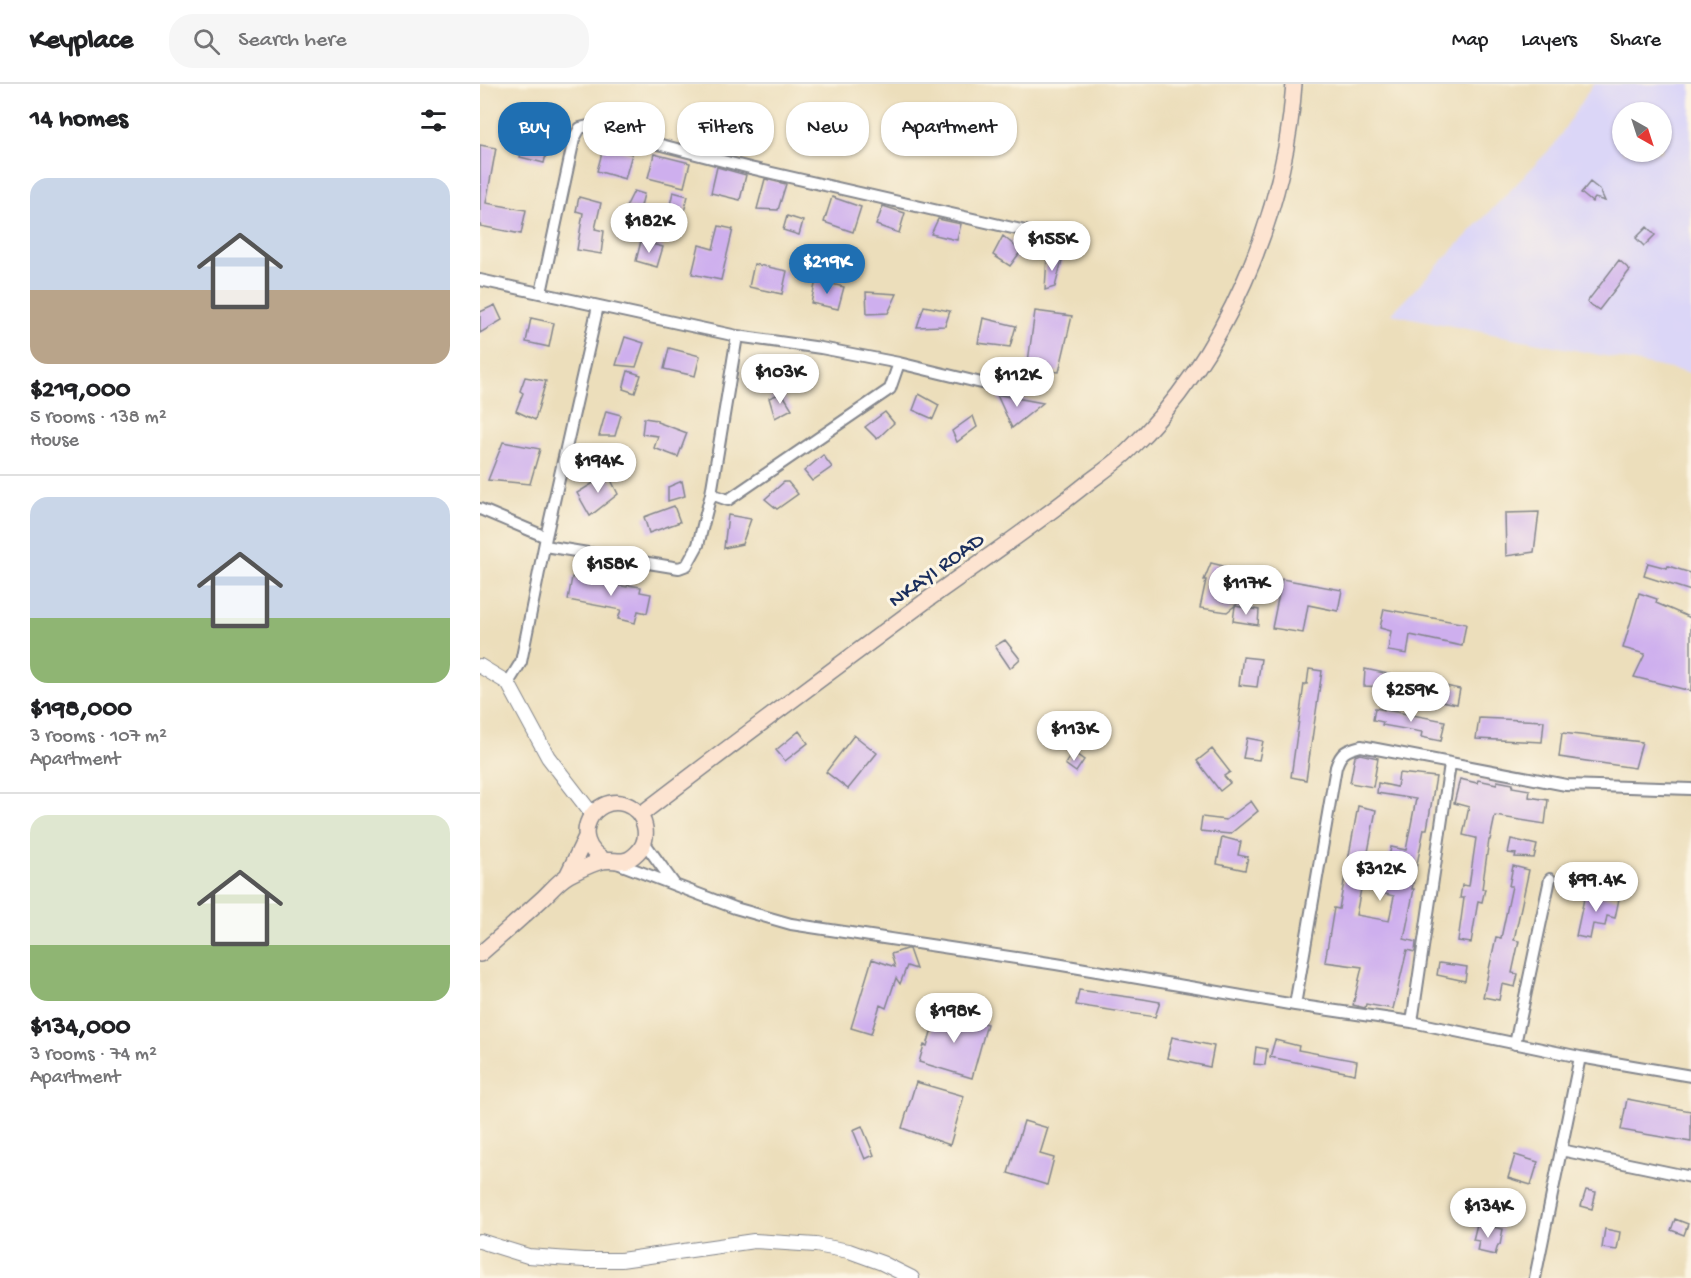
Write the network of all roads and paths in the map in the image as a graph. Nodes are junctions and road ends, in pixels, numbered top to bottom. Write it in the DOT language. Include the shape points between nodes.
graph roads {
  1 [pos="1294,84"];
  2 [pos="1030,232"];
  3 [pos="480,280"];
  4 [pos="541,293"];
  5 [pos="598,306"];
  6 [pos="737,336"];
  7 [pos="898,363"];
  8 [pos="1002,388"];
  9 [pos="711,494"];
  10 [pos="480,509"];
  11 [pos="545,541"];
  12 [pos="480,666"];
  13 [pos="508,683"];
  14 [pos="1450,764"];
  15 [pos="1691,789"];
  16 [pos="592,814"];
  17 [pos="640,815"];
  18 [pos="586,837"];
  19 [pos="644,842"];
  20 [pos="610,862"];
  21 [pos="567,876"];
  22 [pos="1550,879"];
  23 [pos="675,885"];
  24 [pos="480,954"];
  25 [pos="1294,1005"];
  26 [pos="1412,1022"];
  27 [pos="1515,1044"];
  28 [pos="1580,1057"];
  29 [pos="1691,1076"];
  30 [pos="1561,1150"];
  31 [pos="1691,1177"];
  32 [pos="480,1241"];
  33 [pos="912,1278"];
  34 [pos="1535,1278"];
  1 -- 17 [label="main road, NKAYI ROAD" via="1286,153 1246,279 1224,325 1165,410 1128,451 1046,516 771,714"];
  2 -- 4 [label="street" via="750,168 588,126 580,128 574,139"];
  3 -- 4 [label="street"];
  4 -- 5 [label="street"];
  5 -- 6 [label="street"];
  5 -- 11 [label="street"];
  6 -- 7 [label="street"];
  6 -- 9 [label="street"];
  7 -- 8 [label="street"];
  7 -- 9 [label="street" via="890,389 728,500"];
  9 -- 11 [label="street" via="694,555 680,568"];
  10 -- 11 [label="street"];
  11 -- 13 [label="street" via="521,662"];
  12 -- 13 [label="street"];
  13 -- 16 [label="street" via="548,757"];
  14 -- 15 [label="street" via="1566,785"];
  14 -- 25 [label="street" via="1361,746 1340,754"];
  14 -- 26 [label="street"];
  16 -- 17 [label="main road" via="607,804 626,804"];
  16 -- 18 [label="main road"];
  17 -- 19 [label="main road" via="646,833"];
  18 -- 20 [label="main road" via="596,855"];
  18 -- 21 [label="main road"];
  19 -- 20 [label="main road" via="628,860"];
  19 -- 23 [label="street"];
  20 -- 21 [label="main road"];
  20 -- 23 [label="street"];
  21 -- 24 [label="main road"];
  22 -- 27 [label="street"];
  23 -- 25 [label="street" via="791,924"];
  25 -- 26 [label="street"];
  26 -- 27 [label="street"];
  27 -- 28 [label="street"];
  28 -- 29 [label="street"];
  28 -- 30 [label="street"];
  30 -- 31 [label="street"];
  30 -- 34 [label="street"];
  32 -- 33 [label="street" via="528,1256 584,1260 621,1260 754,1241 816,1245 849,1251"];
}
